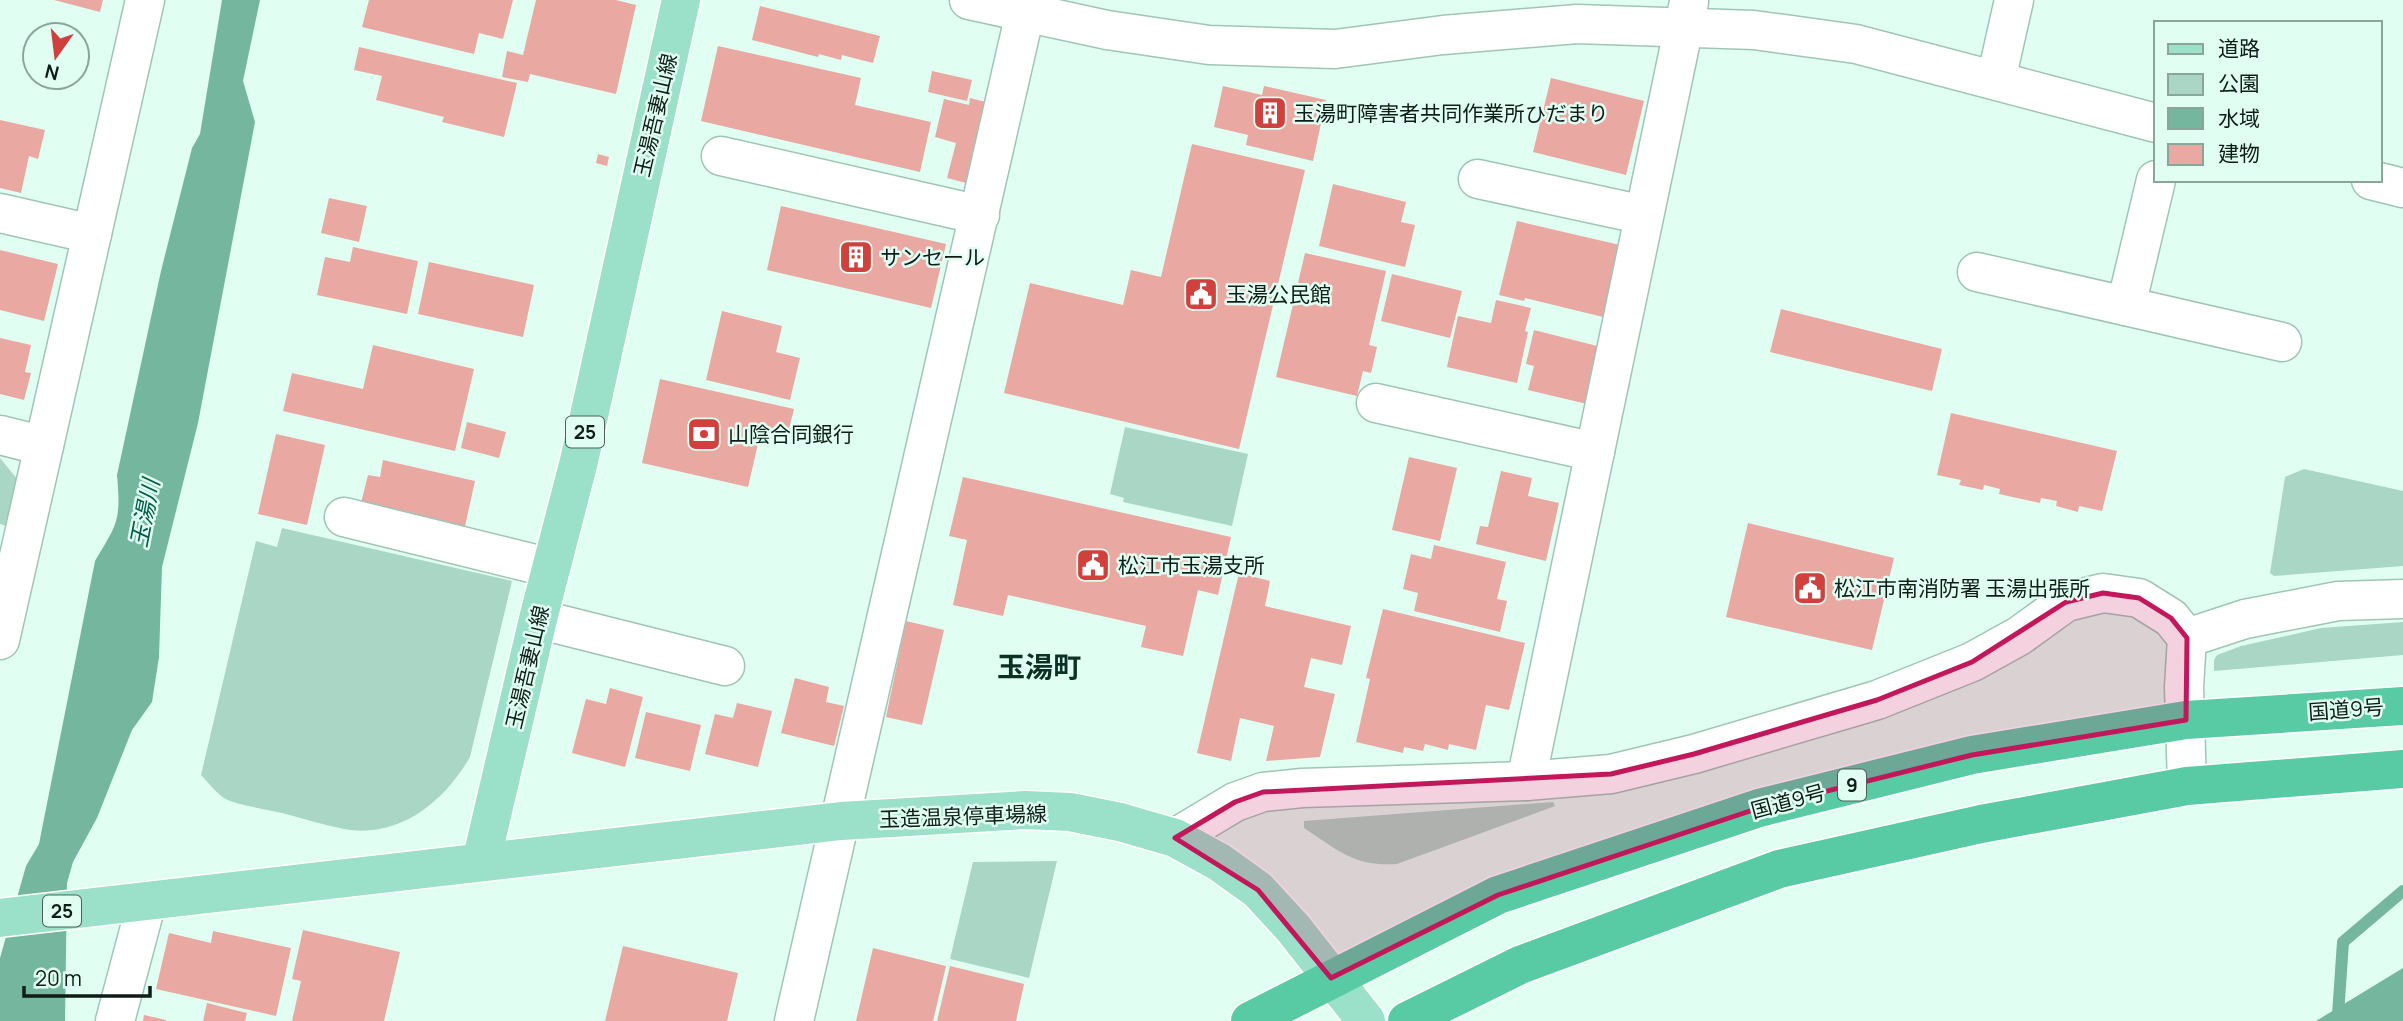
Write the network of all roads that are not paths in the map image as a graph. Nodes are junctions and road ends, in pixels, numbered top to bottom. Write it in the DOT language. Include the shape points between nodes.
graph roads {
  1 [pos="145,0"];
  2 [pos="681,0"];
  3 [pos="970,0"];
  4 [pos="2014,0"];
  5 [pos="1027,6"];
  6 [pos="1686,13"];
  7 [pos="1996,80"];
  8 [pos="2154,122"];
  9 [pos="721,156"];
  10 [pos="1478,179"];
  11 [pos="2156,182"];
  12 [pos="2379,182"];
  13 [pos="2403,188"];
  14 [pos="0,213"];
  15 [pos="980,215"];
  16 [pos="1644,215"];
  17 [pos="93,234"];
  18 [pos="1977,272"];
  19 [pos="2126,306"];
  20 [pos="2282,342"];
  21 [pos="1376,403"];
  22 [pos="0,435"];
  23 [pos="44,446"];
  24 [pos="1595,452"];
  25 [pos="344,517"];
  26 [pos="551,568"];
  27 [pos="2403,599"];
  28 [pos="538,619"];
  29 [pos="2187,638"];
  30 [pos="0,640"];
  31 [pos="725,666"];
  32 [pos="2403,706"];
  33 [pos="2186,720"];
  34 [pos="2403,769"];
  35 [pos="1526,781"];
  36 [pos="2187,786"];
  37 [pos="841,821"];
  38 [pos="1175,838"];
  39 [pos="481,862"];
  40 [pos="135,903"];
  41 [pos="0,918"];
  42 [pos="1331,978"];
  43 [pos="115,1021"];
  44 [pos="794,1021"];
  45 [pos="1250,1021"];
  46 [pos="1366,1021"];
  47 [pos="1407,1021"];
  1 -- 17 [label="street"];
  2 -- 26 [label="main road, 玉湯吾妻山線 / 25"];
  3 -- 5 [label="street"];
  4 -- 7 [label="street"];
  5 -- 6 [label="street" via="1107,30 1209,45 1335,49"];
  5 -- 15 [label="street"];
  6 -- 7 [label="street" via="1754,30 1856,44"];
  6 -- 16 [label="street"];
  7 -- 8 [label="street"];
  9 -- 15 [label="street"];
  10 -- 16 [label="street"];
  11 -- 19 [label="street"];
  12 -- 13 [label="street"];
  14 -- 17 [label="street"];
  15 -- 37 [label="street"];
  16 -- 24 [label="street"];
  17 -- 23 [label="street"];
  18 -- 19 [label="street"];
  19 -- 20 [label="street"];
  21 -- 24 [label="street"];
  22 -- 23 [label="street"];
  23 -- 30 [label="street"];
  24 -- 35 [label="street"];
  25 -- 26 [label="street"];
  26 -- 28 [label="main road, 玉湯吾妻山線 / 25"];
  27 -- 29 [label="street" via="2338,601 2245,619"];
  28 -- 31 [label="street"];
  28 -- 39 [label="main road, 玉湯吾妻山線 / 25"];
  29 -- 33 [label="street"];
  29 -- 35 [label="street" via="2171,618 2139,598 2103,593 2066,602 1972,663 1878,700 1611,774"];
  32 -- 33 [label="highway, 国道9号 / 9"];
  33 -- 36 [label="street"];
  33 -- 42 [label="highway, 国道9号 / 9" via="1972,755 1759,808 1498,895"];
  34 -- 36 [label="highway"];
  35 -- 38 [label="street" via="1263,792 1235,802"];
  36 -- 47 [label="highway" via="1981,824 1779,869 1520,965"];
  37 -- 38 [label="main road, 玉造温泉停車場線" via="1025,810 1070,812"];
  37 -- 39 [label="main road, 玉造温泉停車場線"];
  37 -- 44 [label="street"];
  38 -- 42 [label="main road, 玉造温泉停車場線" via="1258,890"];
  39 -- 40 [label="main road, 25"];
  40 -- 41 [label="main road, 25"];
  40 -- 43 [label="street"];
  42 -- 45 [label="highway, 国道9号 / 9"];
  42 -- 46 [label="main road, 玉造温泉停車場線"];
}
